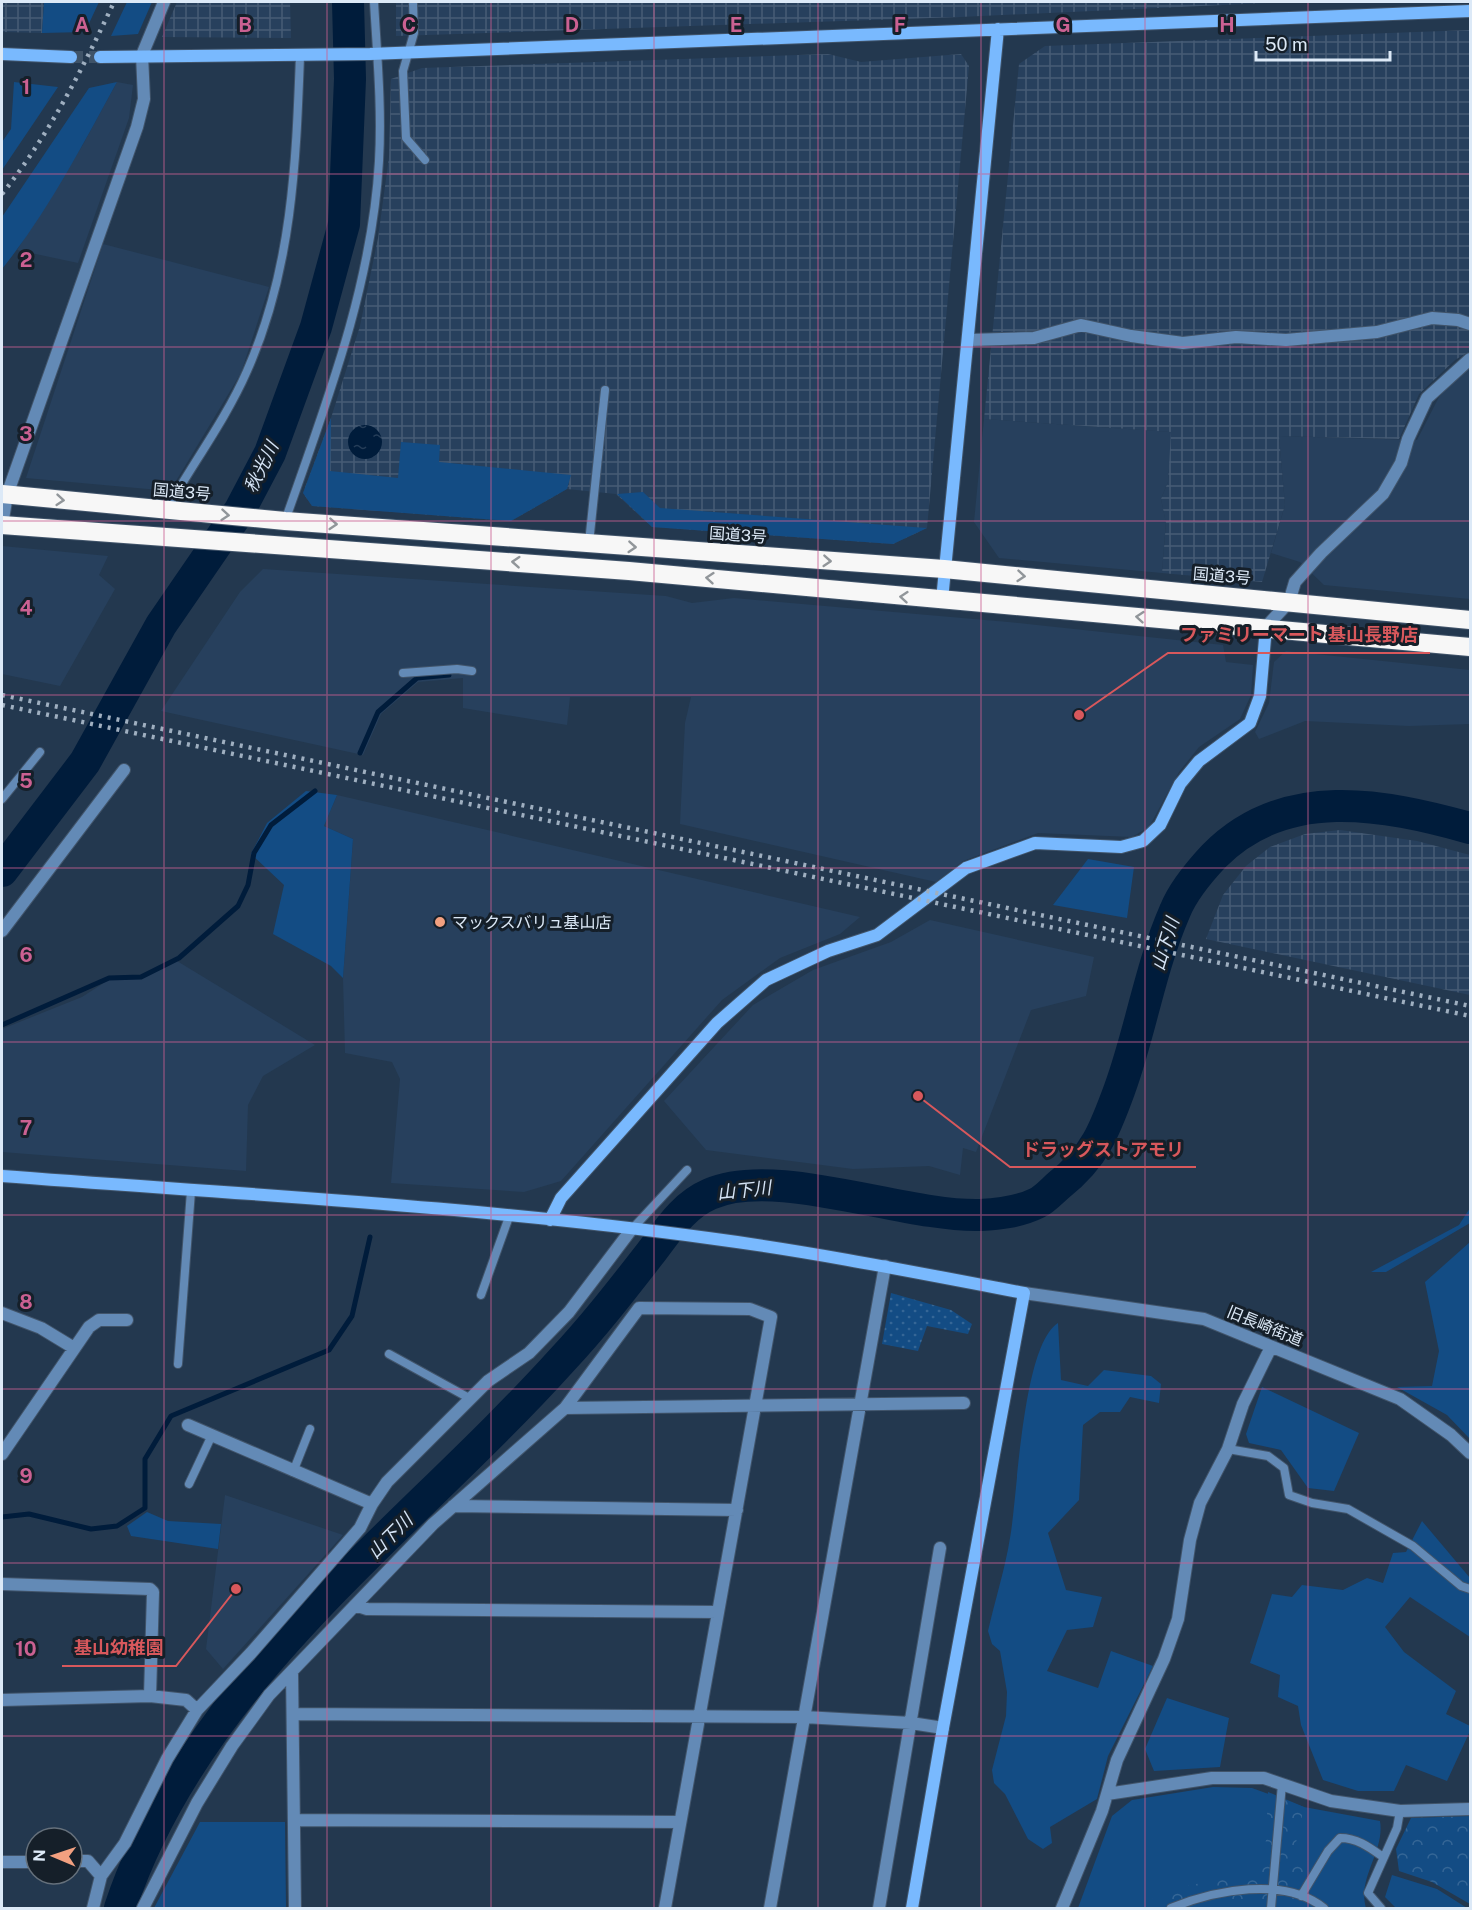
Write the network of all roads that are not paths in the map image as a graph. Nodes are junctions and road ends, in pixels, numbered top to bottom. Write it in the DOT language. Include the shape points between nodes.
graph roads {
  1 [pos="164,2"];
  2 [pos="374,2"];
  3 [pos="413,2"];
  4 [pos="1470,11"];
  5 [pos="998,29"];
  6 [pos="409,52"];
  7 [pos="2,54"];
  8 [pos="373,54"];
  9 [pos="142,55"];
  10 [pos="305,56"];
  11 [pos="71,57"];
  12 [pos="100,57"];
  13 [pos="425,160"];
  14 [pos="1470,324"];
  15 [pos="969,340"];
  16 [pos="1470,359"];
  17 [pos="605,390"];
  18 [pos="4,494"];
  19 [pos="171,510"];
  20 [pos="280,520"];
  21 [pos="2,525"];
  22 [pos="589,544"];
  23 [pos="944,569"];
  24 [pos="942,600"];
  25 [pos="1289,602"];
  26 [pos="1470,620"];
  27 [pos="1266,627"];
  28 [pos="1470,647"];
  29 [pos="472,671"];
  30 [pos="403,674"];
  31 [pos="40,752"];
  32 [pos="124,770"];
  33 [pos="2,799"];
  34 [pos="2,931"];
  35 [pos="687,1170"];
  36 [pos="2,1176"];
  37 [pos="191,1191"];
  38 [pos="509,1217"];
  39 [pos="550,1220"];
  40 [pos="637,1230"];
  41 [pos="885,1266"];
  42 [pos="1024,1293"];
  43 [pos="481,1295"];
  44 [pos="2,1313"];
  45 [pos="127,1320"];
  46 [pos="1271,1347"];
  47 [pos="74,1348"];
  48 [pos="389,1354"];
  49 [pos="178,1364"];
  50 [pos="469,1398"];
  51 [pos="964,1403"];
  52 [pos="859,1404"];
  53 [pos="757,1406"];
  54 [pos="565,1408"];
  55 [pos="188,1425"];
  56 [pos="310,1429"];
  57 [pos="212,1435"];
  58 [pos="1228,1449"];
  59 [pos="1470,1453"];
  60 [pos="2,1454"];
  61 [pos="293,1472"];
  62 [pos="189,1484"];
  63 [pos="372,1504"];
  64 [pos="453,1506"];
  65 [pos="737,1510"];
  66 [pos="940,1548"];
  67 [pos="2,1584"];
  68 [pos="1470,1588"];
  69 [pos="355,1605"];
  70 [pos="718,1612"];
  71 [pos="292,1672"];
  72 [pos="150,1696"];
  73 [pos="2,1700"];
  74 [pos="198,1710"];
  75 [pos="293,1714"];
  76 [pos="804,1717"];
  77 [pos="700,1718"];
  78 [pos="911,1723"];
  79 [pos="943,1728"];
  80 [pos="1282,1784"];
  81 [pos="1107,1794"];
  82 [pos="1470,1809"];
  83 [pos="1400,1811"];
  84 [pos="294,1820"];
  85 [pos="680,1822"];
  86 [pos="1383,1857"];
  87 [pos="84,1861"];
  88 [pos="2,1862"];
  89 [pos="24,1862"];
  90 [pos="101,1876"];
  91 [pos="1273,1891"];
  92 [pos="1301,1896"];
  93 [pos="93,1908"];
  94 [pos="143,1908"];
  95 [pos="295,1908"];
  96 [pos="665,1908"];
  97 [pos="770,1908"];
  98 [pos="879,1908"];
  99 [pos="912,1908"];
  100 [pos="1062,1908"];
  101 [pos="1171,1908"];
  102 [pos="1271,1908"];
  103 [pos="1324,1908"];
  104 [pos="1381,1908"];
  1 -- 9 [label="street"];
  2 -- 8 [label="lane"];
  3 -- 6 [label="lane" via="414,33"];
  4 -- 5 [label="street"];
  5 -- 6 [label="street"];
  5 -- 15 [label="street"];
  6 -- 8 [label="street"];
  6 -- 13 [label="lane" via="403,71 406,138"];
  7 -- 11 [label="street"];
  8 -- 10 [label="street"];
  8 -- 20 [label="lane" via="379,161 364,267 349,334"];
  9 -- 10 [label="street"];
  9 -- 12 [label="street"];
  9 -- 18 [label="street" via="144,99 137,127"];
  10 -- 19 [label="lane" via="292,211 260,339 246,373"];
  14 -- 15 [label="street" via="1432,318 1377,332 1183,343 1081,325 1034,338"];
  15 -- 23 [label="street"];
  16 -- 25 [label="street" via="1427,398 1401,463 1383,494 1295,582"];
  17 -- 22 [label="lane"];
  18 -- 19 [label="highway, 国道3号, one-way"];
  18 -- 21 [label="street"];
  19 -- 20 [label="highway, 国道3号, one-way"];
  20 -- 22 [label="highway, 国道3号, one-way"];
  24 -- 21 [label="highway, one-way" via="629,571"];
  22 -- 23 [label="highway, 国道3号, one-way"];
  23 -- 24 [label="street"];
  23 -- 25 [label="highway, 国道3号, one-way"];
  27 -- 24 [label="highway, one-way"];
  25 -- 26 [label="highway, 国道3号"];
  25 -- 27 [label="street"];
  27 -- 28 [label="highway"];
  27 -- 39 [label="street" via="1260,696 1250,723 1199,761 1180,784 1160,825 1143,842 1121,847 1035,843 966,868 877,935 828,951 766,980 717,1023 561,1198"];
  29 -- 30 [label="lane"];
  31 -- 33 [label="lane"];
  32 -- 34 [label="street"];
  35 -- 40 [label="lane"];
  36 -- 37 [label="street"];
  37 -- 38 [label="street"];
  37 -- 49 [label="lane"];
  38 -- 39 [label="street"];
  38 -- 43 [label="lane"];
  39 -- 40 [label="street"];
  40 -- 41 [label="street"];
  40 -- 50 [label="street" via="569,1312 529,1353"];
  41 -- 42 [label="street"];
  41 -- 52 [label="street"];
  42 -- 46 [label="street, 旧長崎街道" via="1204,1319"];
  42 -- 79 [label="street"];
  44 -- 47 [label="street" via="41,1328"];
  45 -- 47 [label="street" via="99,1320"];
  46 -- 58 [label="street" via="1243,1404"];
  46 -- 59 [label="street, 旧長崎街道" via="1400,1399"];
  47 -- 60 [label="street"];
  48 -- 50 [label="lane"];
  50 -- 63 [label="street" via="387,1482"];
  51 -- 52 [label="street"];
  52 -- 53 [label="street"];
  52 -- 76 [label="street"];
  53 -- 54 [label="street"];
  53 -- 54 [label="street" via="771,1317 750,1310 639,1308"];
  53 -- 65 [label="street"];
  54 -- 64 [label="street"];
  55 -- 57 [label="street"];
  56 -- 61 [label="lane"];
  57 -- 61 [label="street"];
  57 -- 62 [label="lane"];
  58 -- 68 [label="lane" via="1268,1456 1284,1468 1289,1495 1348,1509 1413,1546 1461,1586"];
  58 -- 81 [label="street" via="1200,1503 1178,1619 1164,1659 1117,1760"];
  61 -- 63 [label="street"];
  63 -- 74 [label="street" via="360,1528"];
  64 -- 65 [label="street"];
  64 -- 69 [label="street"];
  65 -- 70 [label="street"];
  66 -- 78 [label="street"];
  67 -- 72 [label="street" via="150,1589"];
  69 -- 70 [label="street" via="367,1609"];
  69 -- 71 [label="street"];
  70 -- 77 [label="street"];
  71 -- 75 [label="street"];
  71 -- 94 [label="street" via="269,1695 226,1756 191,1813"];
  72 -- 73 [label="street"];
  72 -- 74 [label="street" via="186,1700"];
  74 -- 90 [label="street" via="167,1759 124,1843"];
  75 -- 77 [label="street"];
  75 -- 84 [label="street"];
  76 -- 77 [label="street"];
  76 -- 78 [label="street"];
  76 -- 97 [label="street"];
  77 -- 85 [label="street"];
  78 -- 79 [label="street"];
  78 -- 98 [label="street"];
  79 -- 99 [label="street"];
  80 -- 81 [label="street" via="1264,1778 1212,1778"];
  80 -- 83 [label="street" via="1331,1801"];
  80 -- 91 [label="lane"];
  81 -- 100 [label="street"];
  82 -- 83 [label="street"];
  83 -- 86 [label="lane" via="1397,1828"];
  84 -- 85 [label="street"];
  84 -- 95 [label="street"];
  85 -- 96 [label="street"];
  86 -- 92 [label="lane" via="1367,1845 1340,1838"];
  86 -- 104 [label="lane" via="1368,1893"];
  87 -- 90 [label="street"];
  88 -- 89 [label="street"];
  90 -- 93 [label="street"];
  91 -- 92 [label="lane"];
  91 -- 101 [label="lane" via="1228,1892"];
  91 -- 102 [label="lane"];
  92 -- 103 [label="lane"];
}
